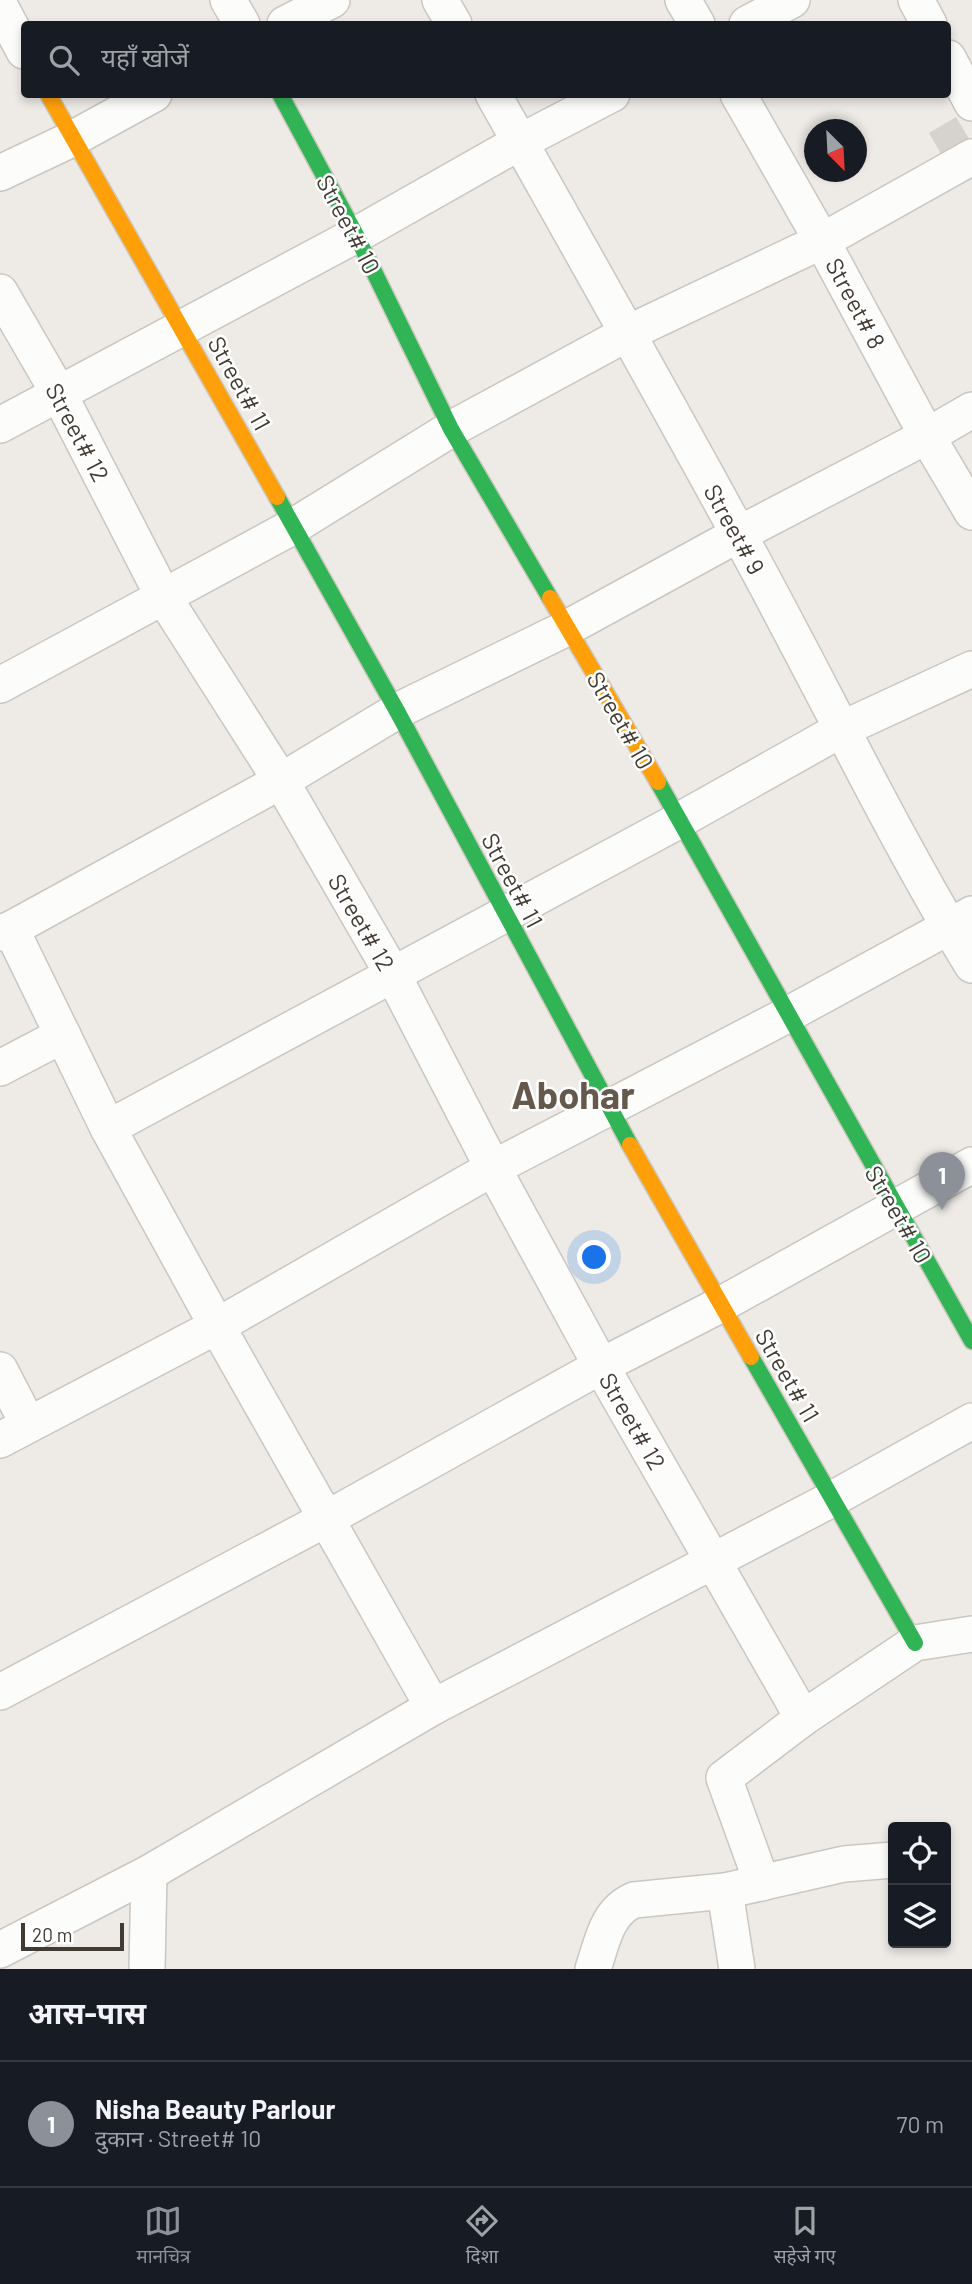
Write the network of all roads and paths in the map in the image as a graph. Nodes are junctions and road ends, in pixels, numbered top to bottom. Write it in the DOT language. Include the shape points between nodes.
graph roads {
  1 [pos="228,0"];
  2 [pos="332,0"];
  3 [pos="440,0"];
  4 [pos="683,0"];
  5 [pos="792,0"];
  6 [pos="916,0"];
  7 [pos="0,6"];
  8 [pos="240,21"];
  9 [pos="291,21"];
  10 [pos="452,21"];
  11 [pos="695,21"];
  12 [pos="753,21"];
  13 [pos="927,21"];
  14 [pos="21,45"];
  15 [pos="951,65"];
  16 [pos="50,98"];
  17 [pos="147,98"];
  18 [pos="282,98"];
  19 [pos="495,98"];
  20 [pos="604,98"];
  21 [pos="740,98"];
  22 [pos="972,103"];
  23 [pos="72,139"];
  24 [pos="520,142"];
  25 [pos="972,157"];
  26 [pos="0,173"];
  27 [pos="356,235"];
  28 [pos="822,241"];
  29 [pos="0,292"];
  30 [pos="182,327"];
  31 [pos="626,334"];
  32 [pos="58,392"];
  33 [pos="972,410"];
  34 [pos="0,425"];
  35 [pos="451,429"];
  36 [pos="927,436"];
  37 [pos="972,512"];
  38 [pos="294,526"];
  39 [pos="738,534"];
  40 [pos="163,596"];
  41 [pos="567,628"];
  42 [pos="972,669"];
  43 [pos="0,685"];
  44 [pos="397,711"];
  45 [pos="842,729"];
  46 [pos="281,781"];
  47 [pos="680,820"];
  48 [pos="505,913"];
  49 [pos="960,920"];
  50 [pos="5,931"];
  51 [pos="972,965"];
  52 [pos="392,973"];
  53 [pos="787,1015"];
  54 [pos="62,1035"];
  55 [pos="0,1068"];
  56 [pos="609,1109"];
  57 [pos="108,1128"];
  58 [pos="972,1165"];
  59 [pos="493,1168"];
  60 [pos="895,1207"];
  61 [pos="720,1305"];
  62 [pos="217,1326"];
  63 [pos="972,1341"];
  64 [pos="601,1366"];
  65 [pos="0,1370"];
  66 [pos="972,1422"];
  67 [pos="14,1432"];
  68 [pos="834,1498"];
  69 [pos="326,1519"];
  70 [pos="713,1560"];
  71 [pos="972,1634"];
  72 [pos="915,1643"];
  73 [pos="0,1692"];
  74 [pos="433,1707"];
  75 [pos="803,1718"];
  76 [pos="888,1860"];
  77 [pos="149,1873"];
  78 [pos="762,1882"];
  79 [pos="725,1891"];
  80 [pos="0,1950"];
  81 [pos="147,1969"];
  82 [pos="593,1969"];
  83 [pos="737,1969"];
  1 -- 8 [label="street"];
  2 -- 9 [label="street"];
  3 -- 10 [label="street"];
  4 -- 11 [label="street"];
  5 -- 12 [label="street"];
  6 -- 13 [label="street"];
  7 -- 14 [label="street"];
  15 -- 22 [label="street"];
  16 -- 23 [label="street, Street# 11"];
  17 -- 23 [label="street"];
  18 -- 27 [label="street, Street# 10"];
  19 -- 24 [label="street, Street# 9"];
  20 -- 24 [label="street"];
  21 -- 28 [label="street, Street# 8"];
  23 -- 26 [label="street"];
  23 -- 30 [label="street, Street# 11"];
  24 -- 27 [label="street"];
  24 -- 31 [label="street, Street# 9"];
  25 -- 28 [label="street"];
  27 -- 30 [label="street"];
  27 -- 35 [label="street, Street# 10"];
  28 -- 31 [label="street"];
  28 -- 36 [label="street, Street# 8"];
  29 -- 32 [label="street, Street# 12"];
  30 -- 32 [label="street"];
  30 -- 38 [label="street, Street# 11"];
  31 -- 35 [label="street"];
  31 -- 39 [label="street, Street# 9"];
  32 -- 34 [label="street"];
  32 -- 40 [label="street, Street# 12"];
  33 -- 36 [label="street"];
  35 -- 38 [label="street"];
  35 -- 41 [label="street, Street# 10"];
  36 -- 37 [label="street, Street# 8"];
  36 -- 39 [label="street"];
  38 -- 40 [label="street"];
  38 -- 44 [label="street, Street# 11"];
  39 -- 41 [label="street"];
  39 -- 45 [label="street, Street# 9"];
  40 -- 43 [label="street"];
  40 -- 46 [label="street, Street# 12"];
  41 -- 44 [label="street"];
  41 -- 47 [label="street, Street# 10"];
  42 -- 45 [label="street"];
  44 -- 46 [label="street"];
  44 -- 48 [label="street, Street# 11"];
  45 -- 47 [label="street"];
  45 -- 49 [label="street, Street# 9"];
  46 -- 50 [label="street"];
  46 -- 52 [label="street, Street# 12"];
  47 -- 48 [label="street"];
  47 -- 53 [label="street, Street# 10"];
  48 -- 52 [label="street"];
  48 -- 56 [label="street, Street# 11"];
  49 -- 51 [label="street, Street# 9"];
  49 -- 53 [label="street"];
  50 -- 54 [label="street"];
  52 -- 57 [label="street"];
  52 -- 59 [label="street, Street# 12"];
  53 -- 56 [label="street"];
  53 -- 60 [label="street, Street# 10"];
  54 -- 55 [label="street"];
  54 -- 57 [label="street"];
  56 -- 59 [label="street"];
  56 -- 61 [label="street, Street# 11"];
  57 -- 62 [label="street"];
  58 -- 60 [label="street"];
  59 -- 62 [label="street"];
  59 -- 64 [label="street, Street# 12"];
  60 -- 61 [label="street"];
  60 -- 63 [label="street, Street# 10"];
  61 -- 64 [label="street"];
  61 -- 68 [label="street, Street# 11"];
  62 -- 67 [label="street"];
  62 -- 69 [label="street"];
  64 -- 69 [label="street"];
  64 -- 70 [label="street, Street# 12"];
  65 -- 67 [label="street"];
  66 -- 68 [label="street"];
  68 -- 70 [label="street"];
  68 -- 72 [label="street, Street# 11"];
  69 -- 73 [label="street"];
  69 -- 74 [label="street"];
  70 -- 74 [label="street"];
  70 -- 75 [label="street, Street# 12"];
  71 -- 72 [label="street"];
  72 -- 75 [label="street"];
  74 -- 77 [label="street"];
  75 -- 78 [label="street" via="724,1778"];
  76 -- 78 [label="street" via="844,1864"];
  77 -- 80 [label="street"];
  77 -- 81 [label="street"];
  78 -- 79 [label="street"];
  79 -- 82 [label="street" via="622,1905 610,1919"];
  79 -- 83 [label="street"];
}
